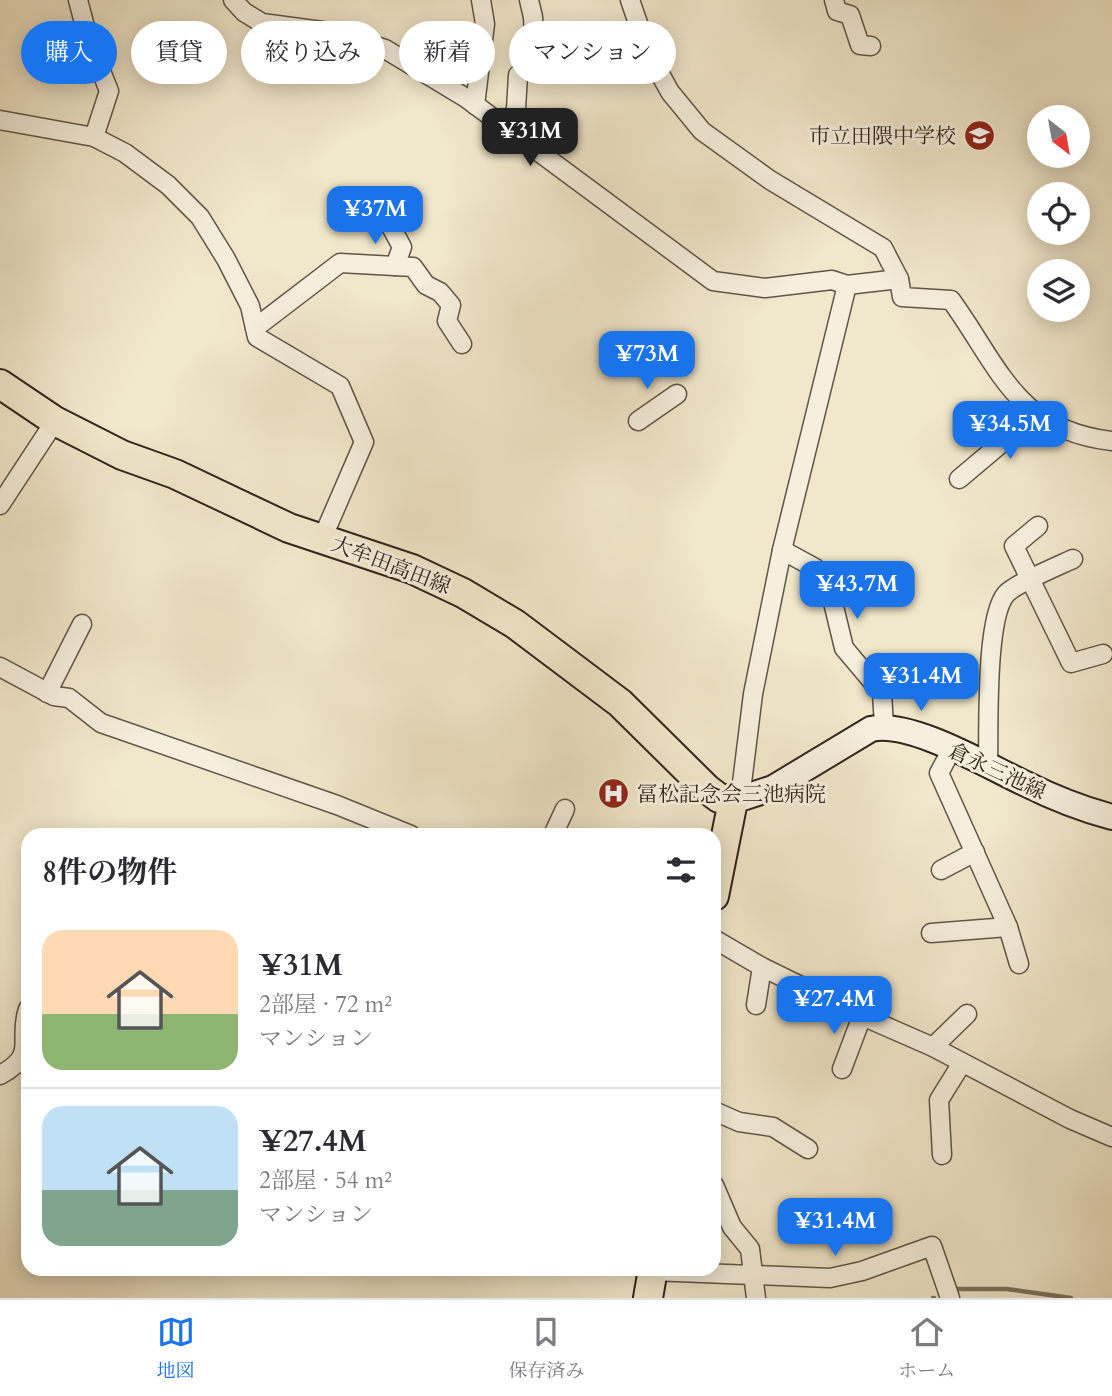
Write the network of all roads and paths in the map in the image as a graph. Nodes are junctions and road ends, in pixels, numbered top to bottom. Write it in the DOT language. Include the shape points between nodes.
graph roads {
  1 [pos="78,0"];
  2 [pos="233,0"];
  3 [pos="481,0"];
  4 [pos="529,0"];
  5 [pos="631,0"];
  6 [pos="834,0"];
  7 [pos="871,46"];
  8 [pos="475,105"];
  9 [pos="0,120"];
  10 [pos="508,128"];
  11 [pos="94,137"];
  12 [pos="378,203"];
  13 [pos="395,266"];
  14 [pos="899,279"];
  15 [pos="847,285"];
  16 [pos="255,328"];
  17 [pos="462,344"];
  18 [pos="0,383"];
  19 [pos="677,394"];
  20 [pos="1036,414"];
  21 [pos="55,421"];
  22 [pos="638,421"];
  23 [pos="1112,441"];
  24 [pos="959,479"];
  25 [pos="0,505"];
  26 [pos="1038,526"];
  27 [pos="322,539"];
  28 [pos="782,550"];
  29 [pos="1073,559"];
  30 [pos="1030,581"];
  31 [pos="82,624"];
  32 [pos="1104,654"];
  33 [pos="0,667"];
  34 [pos="47,693"];
  35 [pos="884,726"];
  36 [pos="952,749"];
  37 [pos="988,765"];
  38 [pos="736,800"];
  39 [pos="565,809"];
  40 [pos="1112,817"];
  41 [pos="394,828"];
  42 [pos="556,828"];
  43 [pos="975,852"];
  44 [pos="721,865"];
  45 [pos="941,870"];
  46 [pos="1008,927"];
  47 [pos="931,933"];
  48 [pos="721,943"];
  49 [pos="1019,964"];
  50 [pos="762,967"];
  51 [pos="756,1004"];
  52 [pos="967,1014"];
  53 [pos="862,1016"];
  54 [pos="933,1047"];
  55 [pos="21,1059"];
  56 [pos="962,1063"];
  57 [pos="842,1069"];
  58 [pos="0,1075"];
  59 [pos="721,1114"];
  60 [pos="1112,1137"];
  61 [pos="808,1149"];
  62 [pos="942,1155"];
  63 [pos="721,1201"];
  64 [pos="752,1276"];
  65 [pos="651,1279"];
  66 [pos="756,1298"];
  67 [pos="950,1298"];
  1 -- 11 [label="street" via="109,91"];
  2 -- 8 [label="street" via="262,23 337,33 384,49"];
  3 -- 8 [label="street" via="485,24"];
  4 -- 10 [label="street" via="535,62 518,75 516,109"];
  5 -- 14 [label="street" via="648,52 670,92 702,131 770,180 883,248"];
  6 -- 7 [label="street" via="837,10 850,15 860,46"];
  8 -- 10 [label="street"];
  9 -- 11 [label="street"];
  10 -- 15 [label="street" via="713,281 765,288 832,280"];
  11 -- 16 [label="street" via="168,185 200,217 250,306"];
  12 -- 13 [label="street" via="402,247"];
  13 -- 16 [label="street" via="340,263"];
  13 -- 17 [label="street" via="413,267 426,285 440,292 451,305 447,321"];
  14 -- 15 [label="street"];
  14 -- 20 [label="street" via="902,297 951,300 993,368"];
  15 -- 28 [label="street"];
  16 -- 27 [label="street" via="257,337 340,386 364,442"];
  18 -- 21 [label="main road, 大牟田高田線"];
  19 -- 22 [label="street"];
  20 -- 23 [label="street" via="1086,438"];
  20 -- 24 [label="street"];
  21 -- 25 [label="street"];
  21 -- 27 [label="main road, 大牟田高田線" via="122,455"];
  26 -- 30 [label="street" via="1014,545"];
  27 -- 38 [label="main road, 大牟田高田線" via="412,569 515,624 620,703 707,789 719,798"];
  28 -- 35 [label="street" via="816,568 831,594 844,648 882,693"];
  28 -- 38 [label="street"];
  29 -- 30 [label="street"];
  30 -- 32 [label="street" via="1071,663"];
  30 -- 37 [label="street" via="1007,592 997,609"];
  31 -- 34 [label="street"];
  33 -- 34 [label="street"];
  34 -- 41 [label="street" via="69,698 101,723"];
  35 -- 36 [label="main road, 倉永三池線"];
  35 -- 38 [label="main road" via="773,788"];
  36 -- 37 [label="main road, 倉永三池線"];
  36 -- 43 [label="street" via="939,773"];
  37 -- 40 [label="main road, 倉永三池線" via="1056,798"];
  38 -- 44 [label="main road"];
  39 -- 42 [label="street"];
  43 -- 45 [label="street"];
  43 -- 46 [label="street"];
  46 -- 47 [label="street"];
  46 -- 49 [label="street"];
  48 -- 50 [label="street"];
  50 -- 51 [label="street"];
  50 -- 53 [label="street"];
  52 -- 54 [label="street"];
  53 -- 54 [label="street"];
  53 -- 57 [label="street"];
  54 -- 56 [label="street"];
  55 -- 58 [label="street"];
  56 -- 60 [label="street"];
  56 -- 62 [label="street" via="939,1100"];
  59 -- 61 [label="street" via="738,1122 773,1126"];
  63 -- 64 [label="street" via="732,1227 750,1249"];
  64 -- 65 [label="street"];
  64 -- 66 [label="street"];
  64 -- 67 [label="street" via="830,1278 932,1246"];
}
